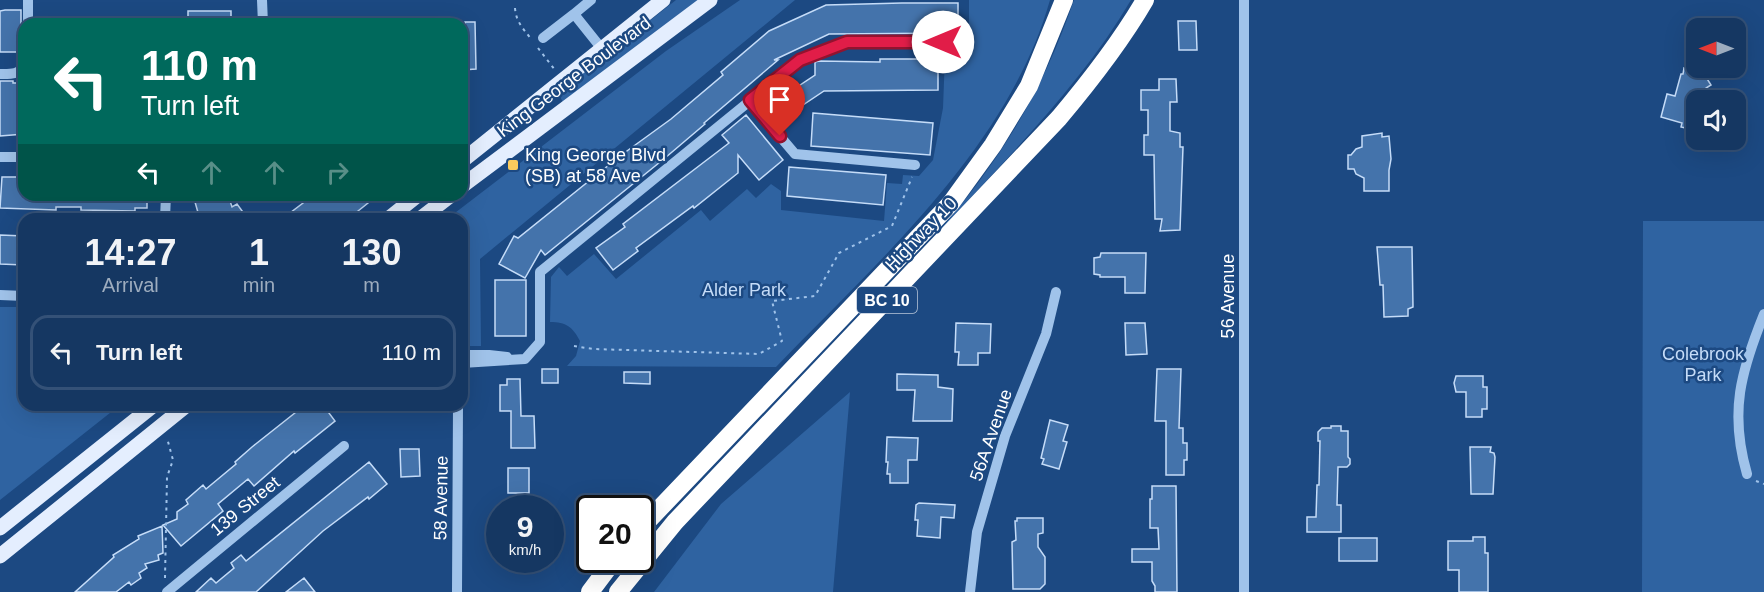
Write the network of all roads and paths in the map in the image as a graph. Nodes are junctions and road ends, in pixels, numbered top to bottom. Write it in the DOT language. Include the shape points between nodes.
graph roads {
  1 [pos="28,0"];
  2 [pos="262,0"];
  3 [pos="591,0"];
  4 [pos="663,0"];
  5 [pos="710,0"];
  6 [pos="1064,0"];
  7 [pos="1145,0"];
  8 [pos="1243,1"];
  9 [pos="574,14"];
  10 [pos="28,18"];
  11 [pos="263,18"];
  12 [pos="543,38"];
  13 [pos="966,43"];
  14 [pos="602,49"];
  15 [pos="18,72"];
  16 [pos="0,74"];
  17 [pos="750,100"];
  18 [pos="468,155"];
  19 [pos="0,157"];
  20 [pos="18,157"];
  21 [pos="914,170"];
  22 [pos="468,182"];
  23 [pos="408,201"];
  24 [pos="444,201"];
  25 [pos="395,213"];
  26 [pos="430,213"];
  27 [pos="1056,292"];
  28 [pos="0,296"];
  29 [pos="18,296"];
  30 [pos="1764,314"];
  31 [pos="573,346"];
  32 [pos="468,355"];
  33 [pos="525,359"];
  34 [pos="468,363"];
  35 [pos="146,411"];
  36 [pos="180,411"];
  37 [pos="458,411"];
  38 [pos="167,438"];
  39 [pos="344,446"];
  40 [pos="1747,474"];
  41 [pos="654,514"];
  42 [pos="0,528"];
  43 [pos="0,556"];
  44 [pos="604,573"];
  45 [pos="166,586"];
  46 [pos="457,592"];
  47 [pos="590,592"];
  48 [pos="618,592"];
  49 [pos="970,592"];
  50 [pos="1244,592"];
  1 -- 10 [label="street"];
  2 -- 11 [label="street"];
  3 -- 9 [label="street"];
  4 -- 14 [label="main road, King George Boulevard"];
  5 -- 22 [label="main road, King George Boulevard"];
  6 -- 41 [label="highway, Highway 10 / BC 10" via="1029,86 951,203"];
  7 -- 48 [label="highway, Highway 10 / BC 10" via="1100,69 1059,118 675,522"];
  8 -- 50 [label="street, 56 Avenue"];
  9 -- 12 [label="street"];
  9 -- 14 [label="street"];
  13 -- 17 [label="street" via="847,42 800,60"];
  14 -- 18 [label="main road, King George Boulevard"];
  15 -- 16 [label="street"];
  17 -- 21 [label="street" via="795,154"];
  17 -- 33 [label="street" via="540,272 540,342"];
  19 -- 20 [label="street"];
  21 -- 31 [label="path" via="892,226 839,253 815,296 772,301 782,341 759,354"];
  23 -- 25 [label="main road"];
  24 -- 26 [label="main road"];
  27 -- 49 [label="street, 56A Avenue" via="1046,334 1005,436 980,522"];
  28 -- 29 [label="street"];
  30 -- 40 [label="street" via="1739,393 1740,449"];
  32 -- 33 [label="street"];
  33 -- 34 [label="street"];
  35 -- 42 [label="main road"];
  36 -- 43 [label="main road"];
  37 -- 46 [label="street, 58 Avenue"];
  38 -- 45 [label="path" via="173,460 167,477"];
  39 -- 45 [label="street, 139 Street"];
  44 -- 47 [label="highway"];
}
